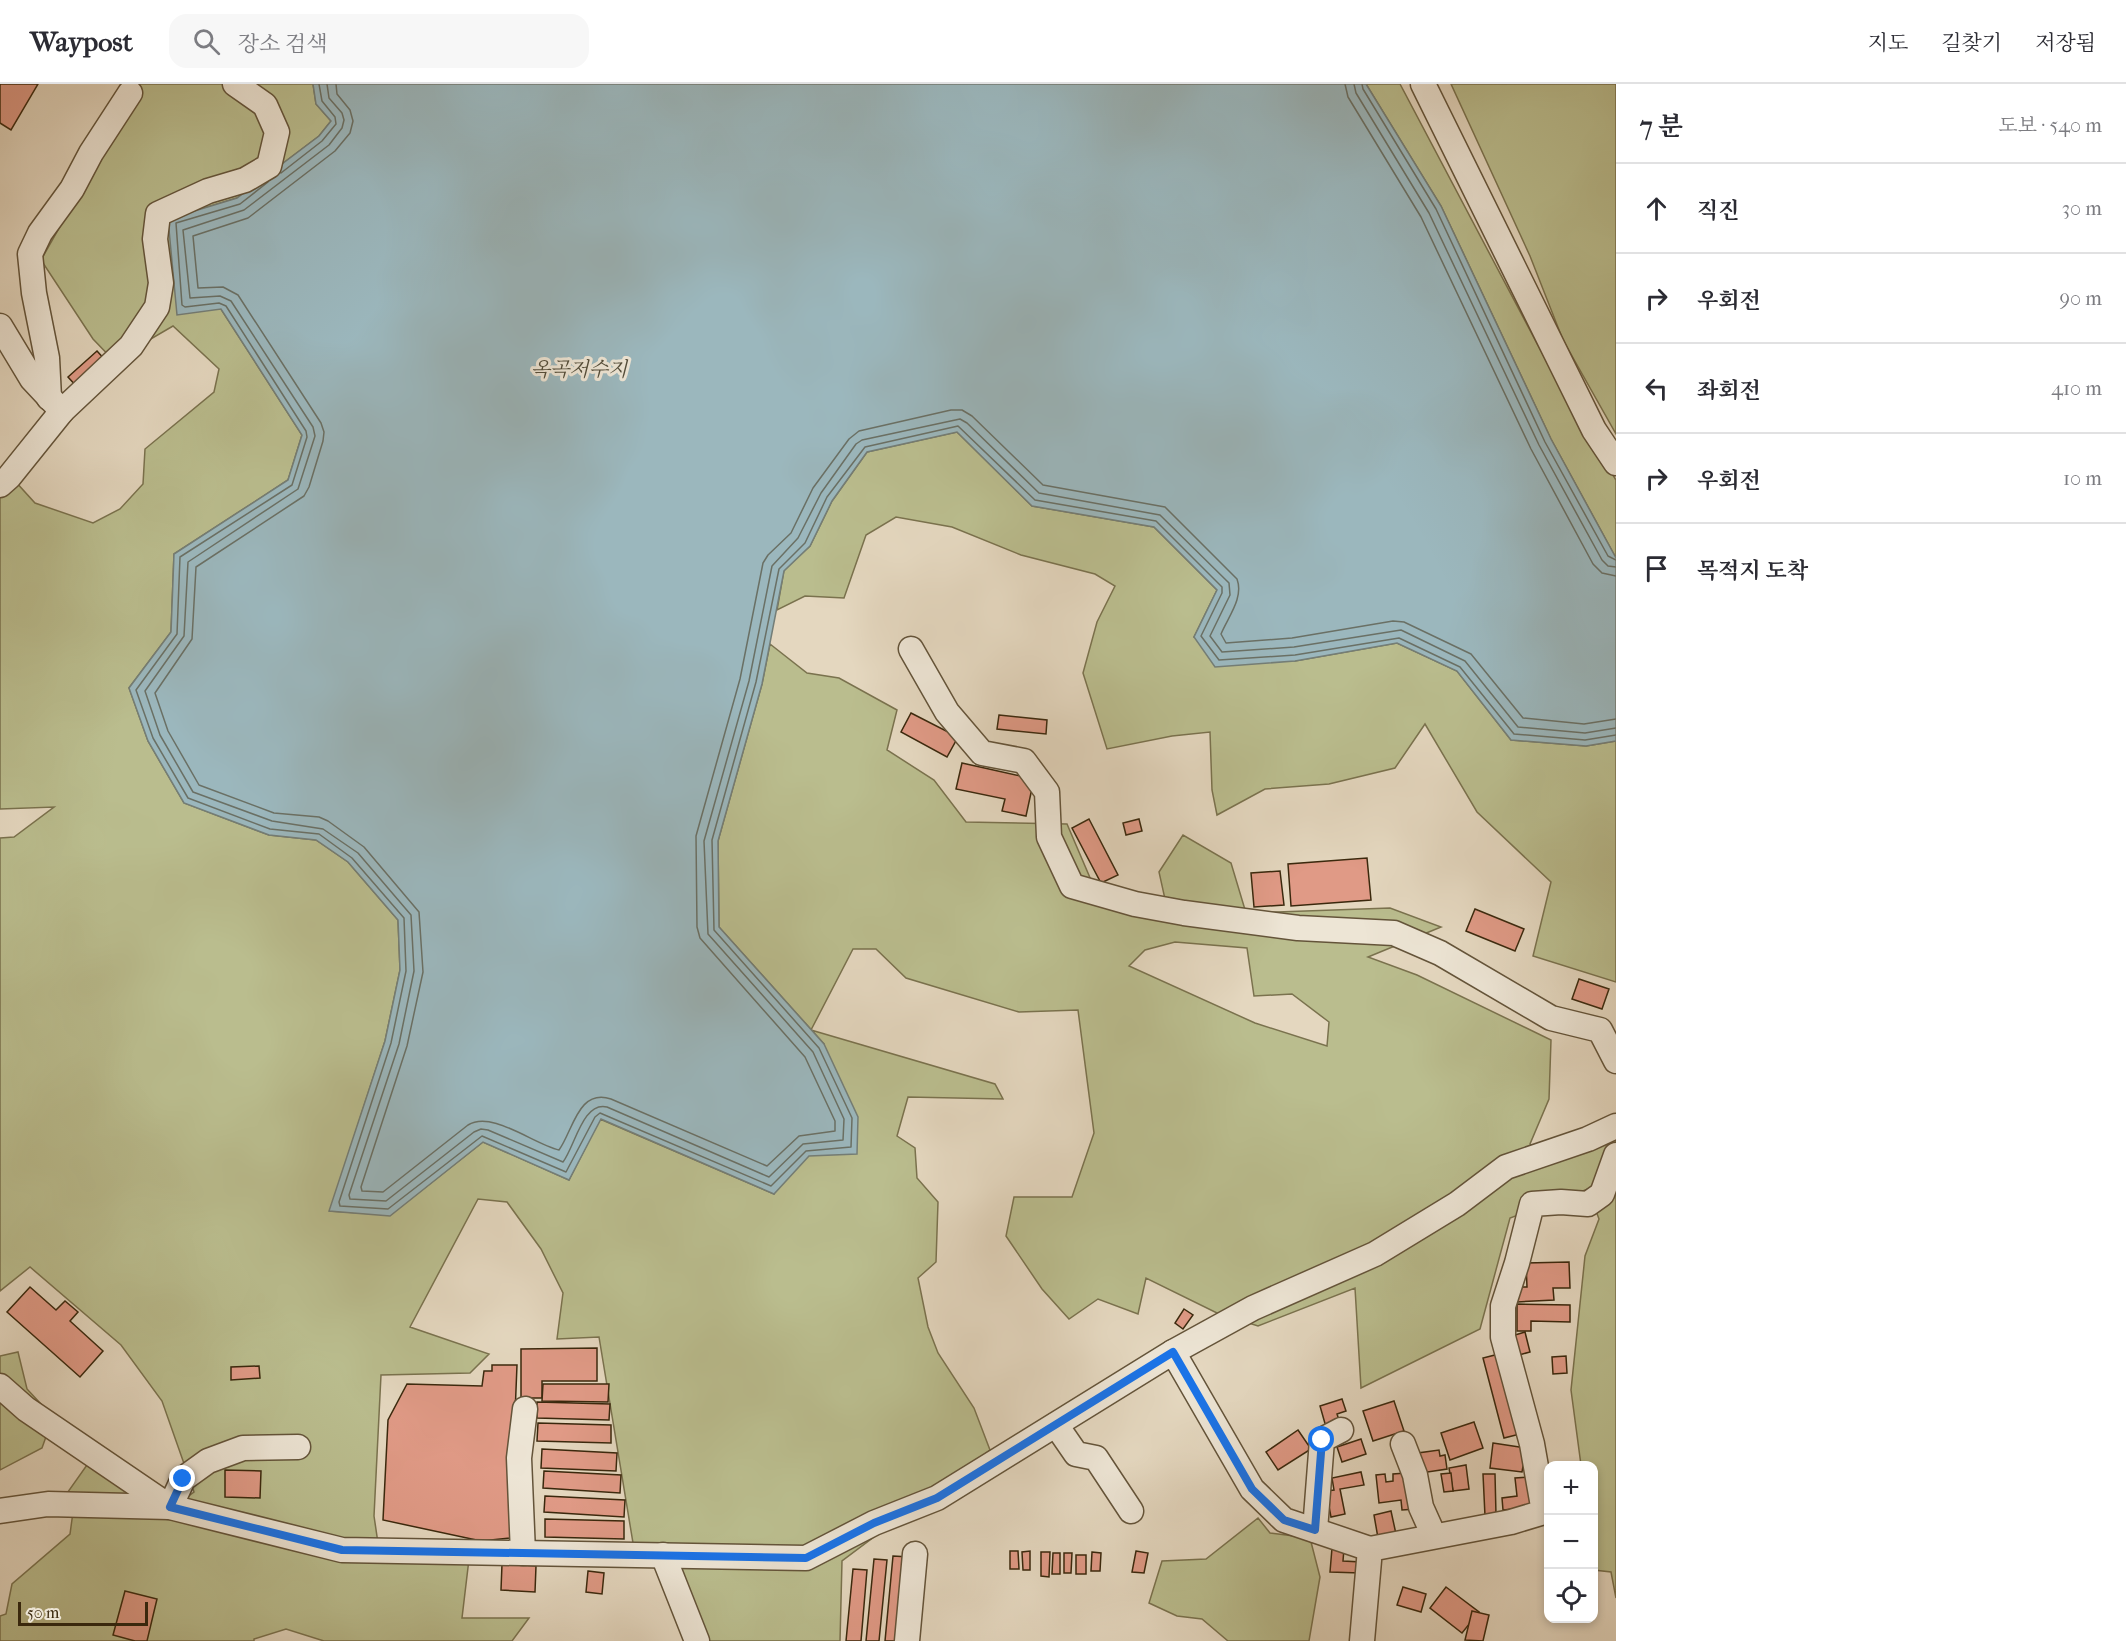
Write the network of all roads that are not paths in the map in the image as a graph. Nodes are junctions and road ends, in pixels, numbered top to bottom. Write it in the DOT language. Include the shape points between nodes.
graph roads {
  1 [pos="235,84"];
  2 [pos="1423,84"];
  3 [pos="130,93"];
  4 [pos="0,326"];
  5 [pos="56,404"];
  6 [pos="1616,464"];
  7 [pos="0,485"];
  8 [pos="911,649"];
  9 [pos="1616,1061"];
  10 [pos="1616,1126"];
  11 [pos="1616,1155"];
  12 [pos="1173,1352"];
  13 [pos="0,1386"];
  14 [pos="525,1409"];
  15 [pos="1056,1425"];
  16 [pos="1341,1430"];
  17 [pos="1403,1444"];
  18 [pos="298,1446"];
  19 [pos="170,1507"];
  20 [pos="0,1511"];
  21 [pos="1131,1511"];
  22 [pos="1315,1530"];
  23 [pos="1434,1536"];
  24 [pos="1370,1549"];
  25 [pos="523,1553"];
  26 [pos="915,1554"];
  27 [pos="663,1555"];
  28 [pos="697,1641"];
  29 [pos="908,1641"];
  30 [pos="1362,1641"];
  1 -- 5 [label="street" via="266,105 277,132 269,166 245,180 158,214 155,239 161,284 157,307 131,346"];
  2 -- 6 [label="street" via="1594,430"];
  3 -- 5 [label="street" via="30,254"];
  4 -- 5 [label="street" via="32,379"];
  5 -- 7 [label="street"];
  8 -- 9 [label="street" via="946,712 982,753 1024,761 1047,792 1049,837 1072,886 1185,913 1298,928 1394,933 1440,954 1551,1018 1600,1030"];
  10 -- 12 [label="street" via="1506,1167 1457,1204 1375,1254 1253,1308"];
  11 -- 23 [label="street" via="1602,1194 1588,1204 1532,1204 1503,1306 1503,1337 1532,1444 1544,1512"];
  12 -- 15 [label="street"];
  12 -- 22 [label="street" via="1252,1489 1284,1520"];
  13 -- 19 [label="street" via="26,1409"];
  14 -- 25 [label="street" via="519,1458"];
  15 -- 21 [label="street" via="1076,1454 1096,1458"];
  15 -- 27 [label="street" via="937,1498 874,1523 806,1558"];
  16 -- 22 [label="street" via="1322,1440"];
  17 -- 23 [label="street"];
  18 -- 19 [label="street" via="243,1448 208,1461 183,1479"];
  19 -- 20 [label="street" via="48,1504"];
  19 -- 25 [label="street" via="342,1550"];
  22 -- 24 [label="street"];
  23 -- 24 [label="street"];
  24 -- 30 [label="street"];
  25 -- 27 [label="street"];
  26 -- 29 [label="street"];
  27 -- 28 [label="street"];
}
